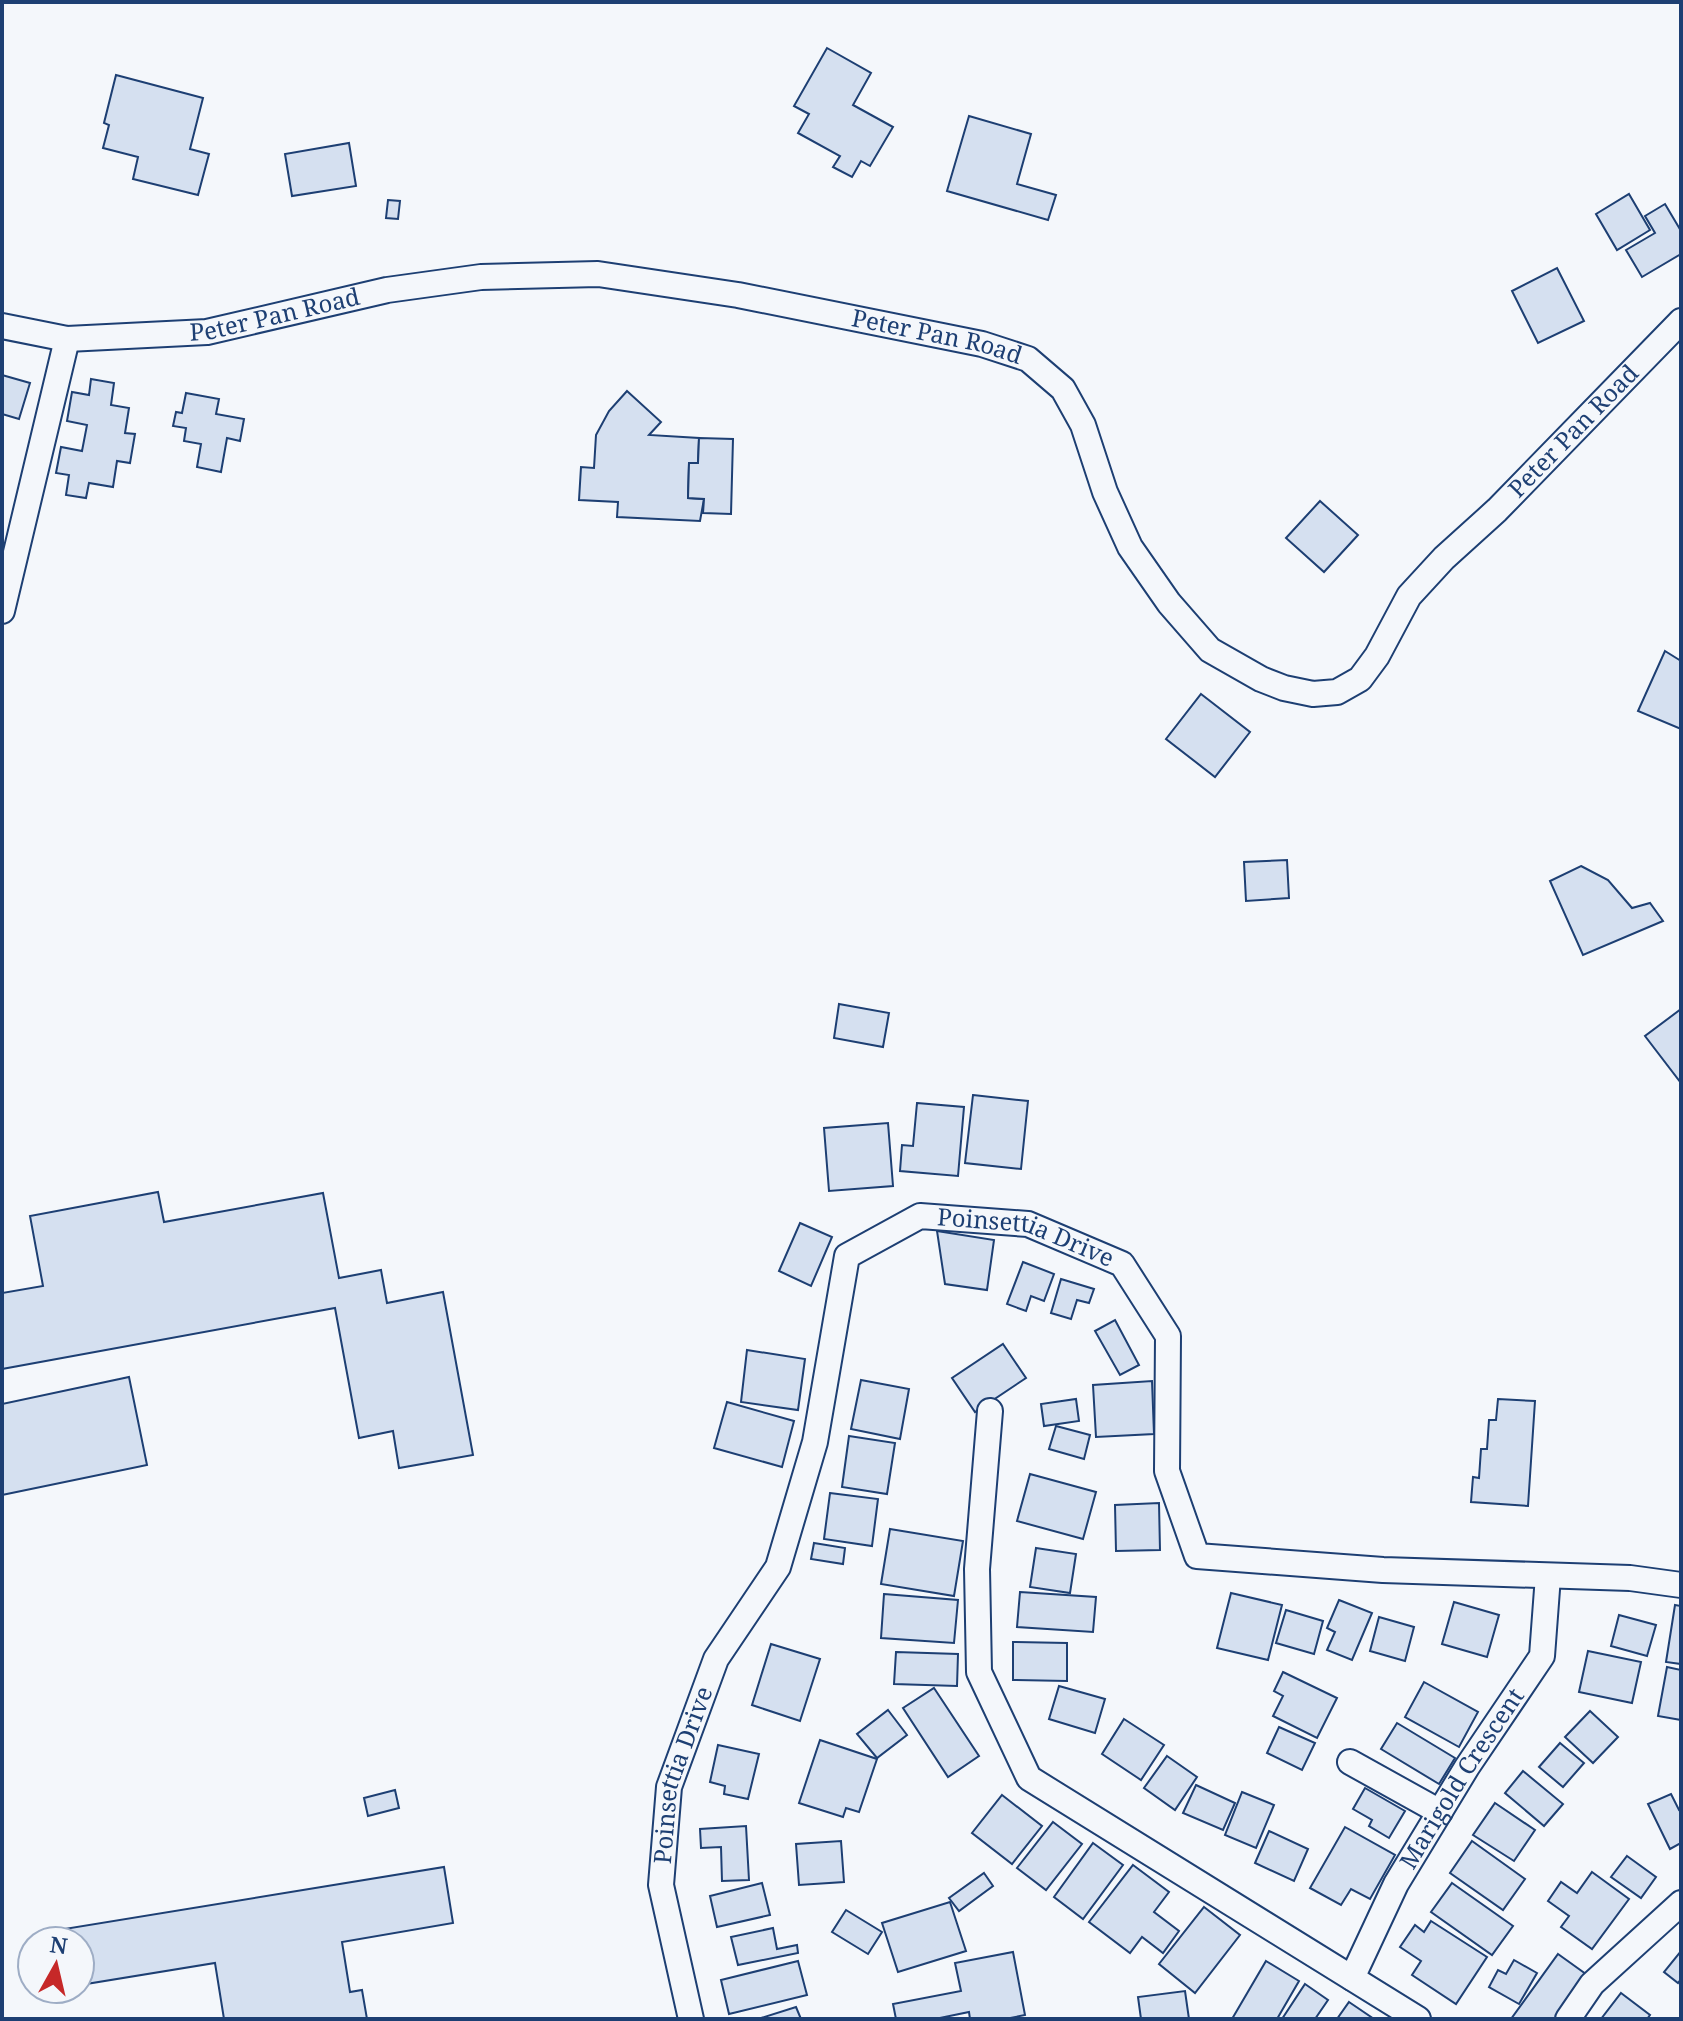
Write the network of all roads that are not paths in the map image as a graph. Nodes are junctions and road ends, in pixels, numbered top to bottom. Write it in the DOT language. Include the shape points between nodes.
graph roads {
  1 [pos="1681,321"];
  2 [pos="2,326"];
  3 [pos="67,339"];
  4 [pos="2,611"];
  5 [pos="990,1411"];
  6 [pos="1548,1576"];
  7 [pos="1681,1585"];
  8 [pos="1350,1762"];
  9 [pos="1440,1812"];
  10 [pos="1681,1903"];
  11 [pos="1352,1978"];
  12 [pos="691,2019"];
  13 [pos="1418,2019"];
  14 [pos="1568,2019"];
  1 -- 3 [label="street, Peter Pan Road" via="1409,596 1360,679 1337,692 1313,694 1272,684 1210,650 1130,547 1083,425 1063,389 1028,359 982,344 738,295 598,274 481,277 387,290 207,332"];
  2 -- 3 [label="street, Peter Pan Road"];
  3 -- 4 [label="street"];
  5 -- 11 [label="street" via="977,1569 979,1672 1029,1778"];
  6 -- 7 [label="street, Poinsettia Drive"];
  6 -- 9 [label="street, Marigold Crescent" via="1542,1656"];
  6 -- 12 [label="street, Poinsettia Drive" via="1197,1556 1167,1471 1168,1336 1122,1264 1028,1224 920,1216 847,1256 815,1442 778,1567 716,1659 669,1787 661,1885"];
  8 -- 9 [label="street"];
  9 -- 11 [label="street, Marigold Crescent" via="1396,1884"];
  10 -- 14 [label="street" via="1592,1984"];
  11 -- 13 [label="street"];
}
